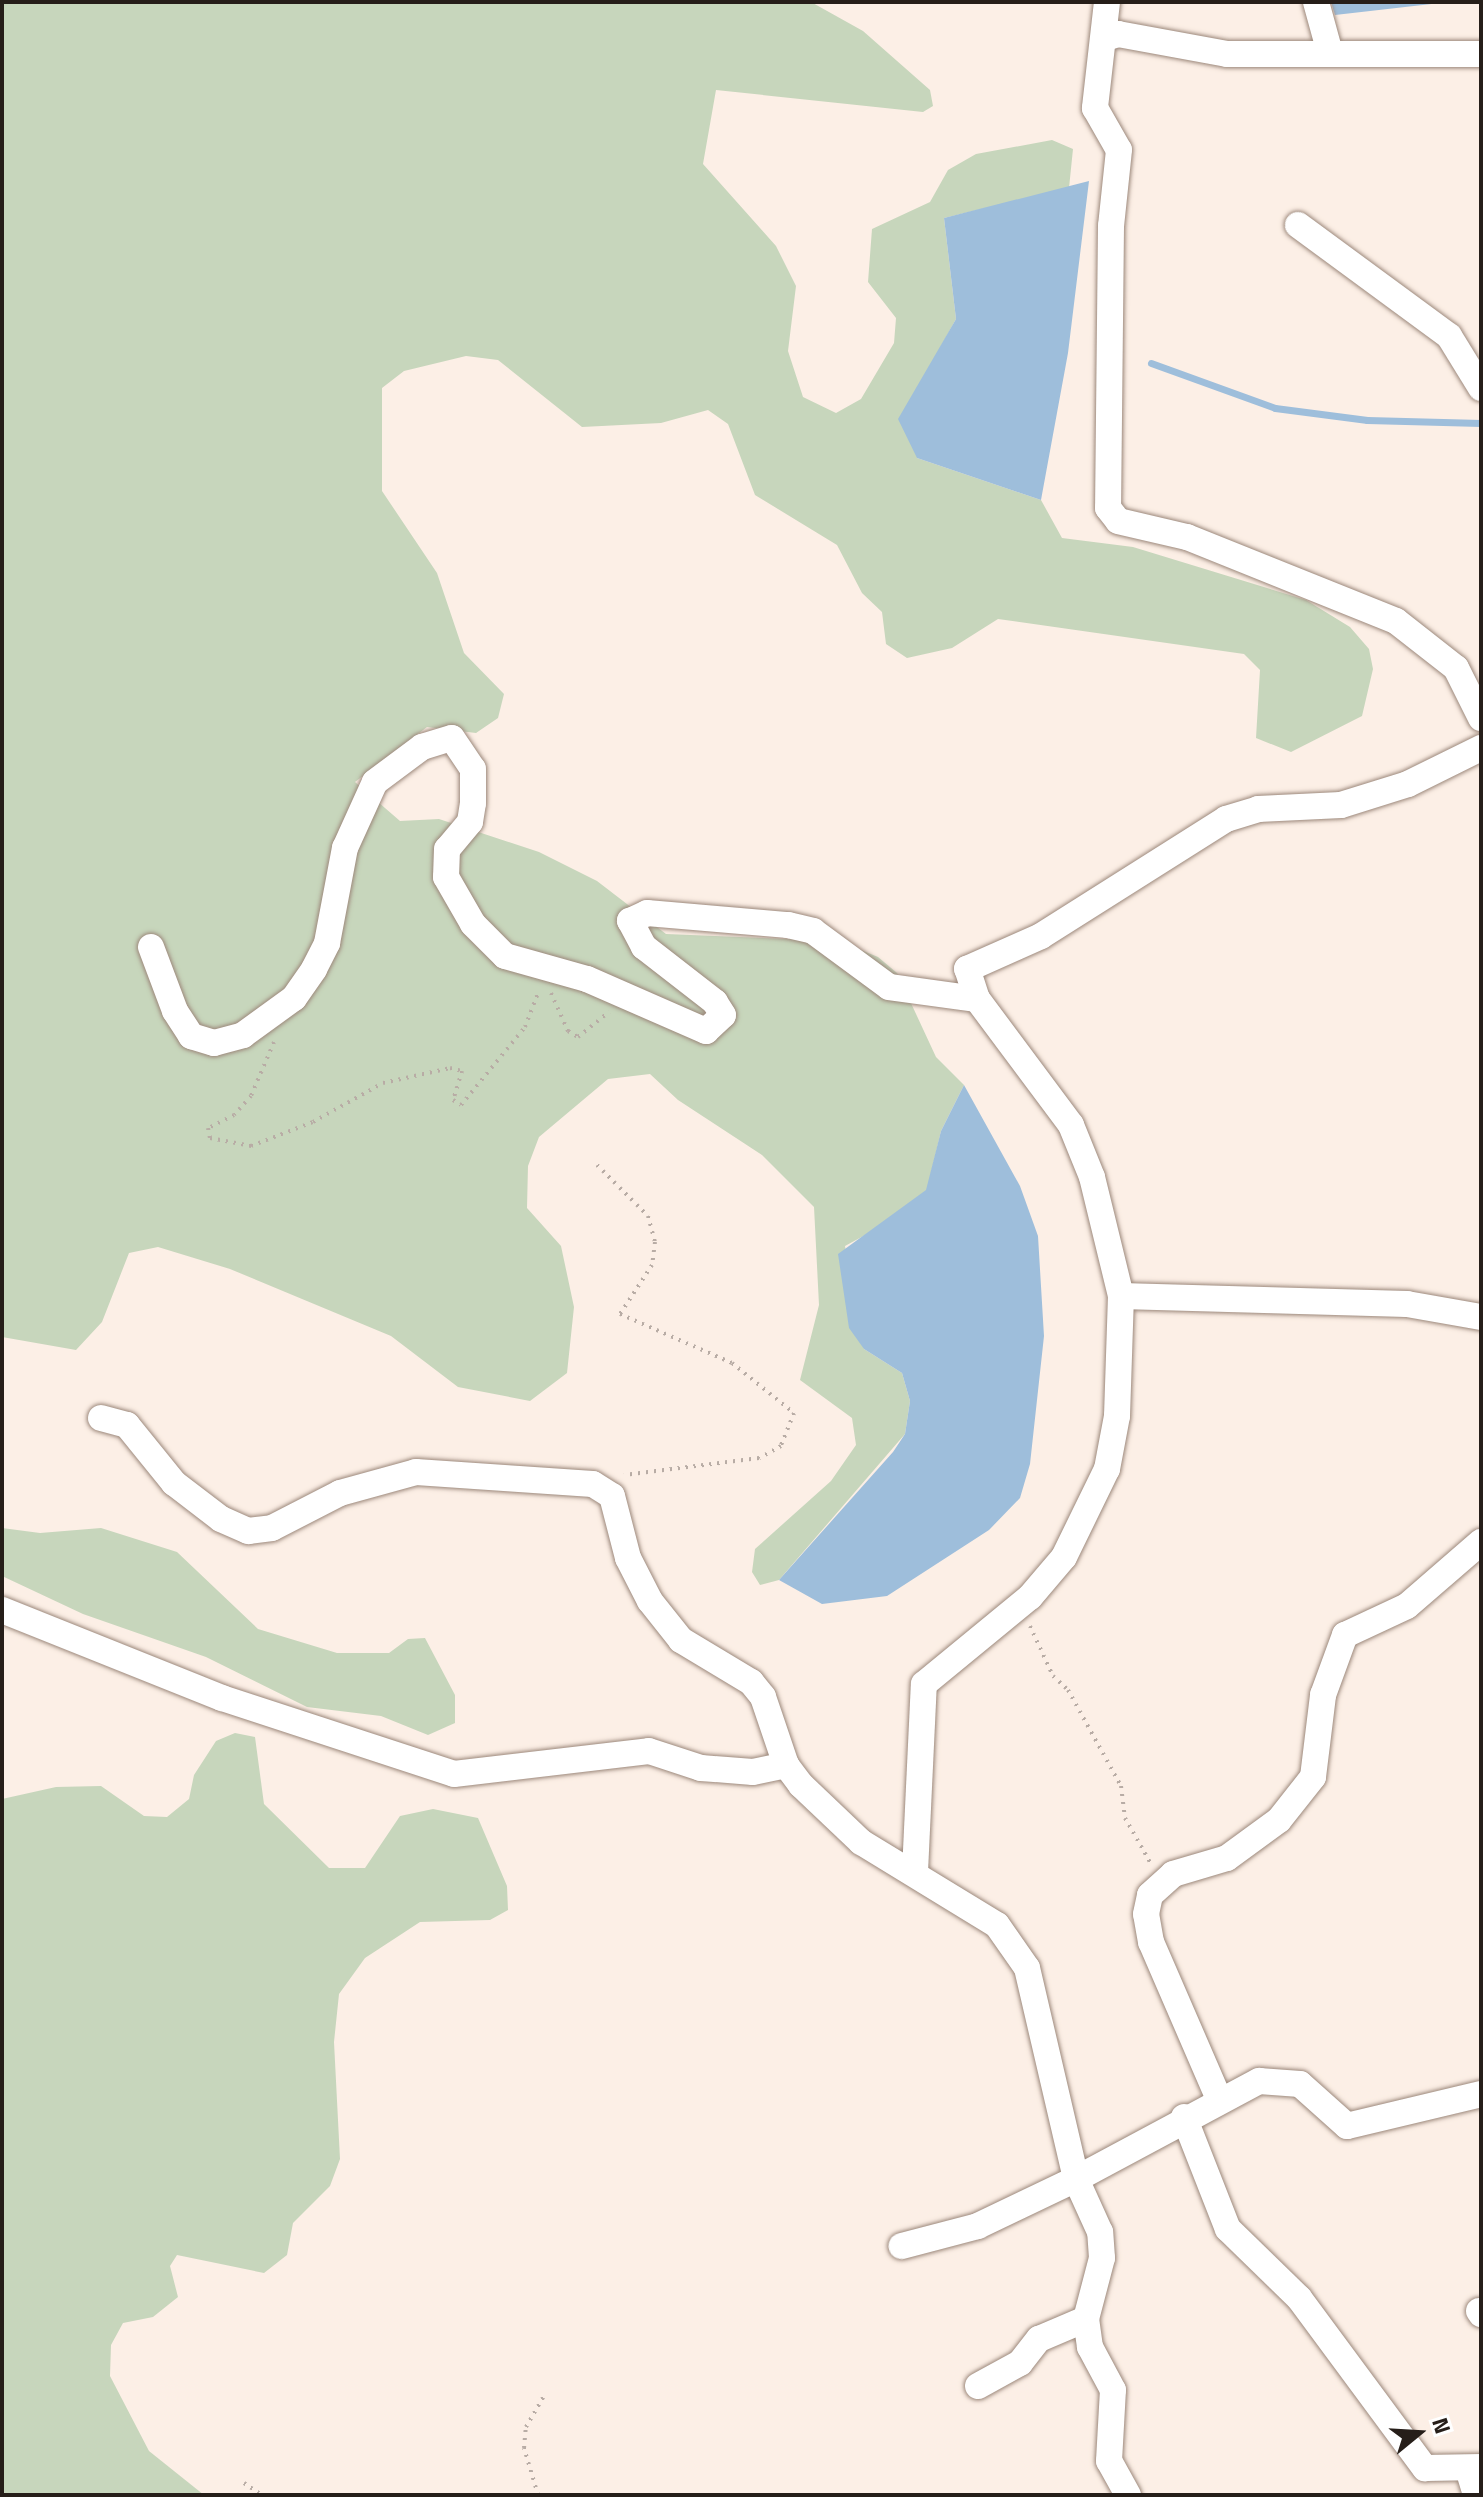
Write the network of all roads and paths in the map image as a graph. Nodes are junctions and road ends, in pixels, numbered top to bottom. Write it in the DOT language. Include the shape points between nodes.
graph roads {
  1 [pos="1107,2"];
  2 [pos="1316,2"];
  3 [pos="1106,38"];
  4 [pos="1330,53"];
  5 [pos="1481,54"];
  6 [pos="1298,225"];
  7 [pos="1481,388"];
  8 [pos="1481,718"];
  9 [pos="1481,748"];
  10 [pos="151,947"];
  11 [pos="617,991"];
  12 [pos="977,999"];
  13 [pos="278,1034"];
  14 [pos="597,1165"];
  15 [pos="1121,1296"];
  16 [pos="1481,1317"];
  17 [pos="101,1418"];
  18 [pos="604,1489"];
  19 [pos="1481,1542"];
  20 [pos="1019,1606"];
  21 [pos="2,1610"];
  22 [pos="786,1765"];
  23 [pos="915,1872"];
  24 [pos="1159,1882"];
  25 [pos="1481,2094"];
  26 [pos="1219,2099"];
  27 [pos="1184,2117"];
  28 [pos="1076,2179"];
  29 [pos="902,2246"];
  30 [pos="1086,2319"];
  31 [pos="978,2386"];
  32 [pos="545,2394"];
  33 [pos="1475,2478"];
  34 [pos="244,2483"];
  35 [pos="262,2495"];
  36 [pos="538,2495"];
  37 [pos="1128,2495"];
  1 -- 3 [label="street"];
  2 -- 4 [label="street"];
  3 -- 4 [label="street" via="1118,34 1227,54"];
  3 -- 8 [label="street" via="1095,108 1119,150 1111,226 1108,508 1118,521 1187,537 1396,621 1456,668"];
  4 -- 5 [label="street"];
  6 -- 7 [label="street" via="1449,336"];
  9 -- 12 [label="street" via="1408,784 1341,805 1258,809 1226,819 1041,936 967,969"];
  10 -- 11 [label="street" via="175,1011 191,1036 214,1043 243,1035 294,998 314,969 327,943 345,848 375,782 410,754 452,738 473,769 473,803 470,822 447,849 446,877 473,924 505,956"];
  11 -- 12 [label="street" via="692,1029 706,1031 723,1015 631,931 630,921 647,913 813,931 889,987"];
  11 -- 13 [label="path" via="607,1015 578,1037 568,1031 552,993 541,990 532,996 525,1027 461,1105 453,1100 462,1071 450,1068 383,1083 313,1122 251,1146 210,1138 208,1128 234,1115 251,1096"];
  12 -- 15 [label="street" via="1071,1125 1110,1237"];
  14 -- 18 [label="path" via="648,1216 655,1242 652,1265 620,1314 732,1363 794,1413 781,1446 759,1458 672,1474 617,1475"];
  15 -- 16 [label="street" via="1407,1304"];
  15 -- 20 [label="street" via="1117,1416 1107,1469 1064,1557"];
  17 -- 18 [label="street" via="127,1425 174,1483 221,1519 248,1531 272,1528 326,1498 403,1473 473,1473"];
  18 -- 22 [label="street" via="618,1508 628,1558 650,1601 681,1640 757,1690"];
  19 -- 24 [label="street" via="1407,1606 1345,1635 1323,1695 1313,1777 1279,1820 1227,1858"];
  20 -- 23 [label="street" via="924,1684"];
  20 -- 24 [label="path" via="1053,1676 1068,1690 1121,1786 1125,1818"];
  21 -- 22 [label="street" via="222,1698 454,1774 649,1751 701,1768 753,1772"];
  22 -- 23 [label="street" via="861,1842"];
  23 -- 28 [label="street" via="1014,1943 1049,2042"];
  24 -- 26 [label="street" via="1150,1895 1147,1927"];
  25 -- 26 [label="street" via="1347,2126 1300,2084 1259,2081"];
  26 -- 27 [label="street"];
  27 -- 28 [label="street"];
  27 -- 33 [label="street" via="1228,2229 1299,2298 1425,2468"];
  28 -- 29 [label="street" via="978,2226"];
  28 -- 30 [label="street" via="1100,2232 1102,2258"];
  30 -- 31 [label="street" via="1039,2339 1020,2363"];
  30 -- 37 [label="street" via="1090,2347 1113,2390 1109,2461"];
  32 -- 36 [label="path" via="526,2427 524,2448"];
  34 -- 35 [label="path"];
}
